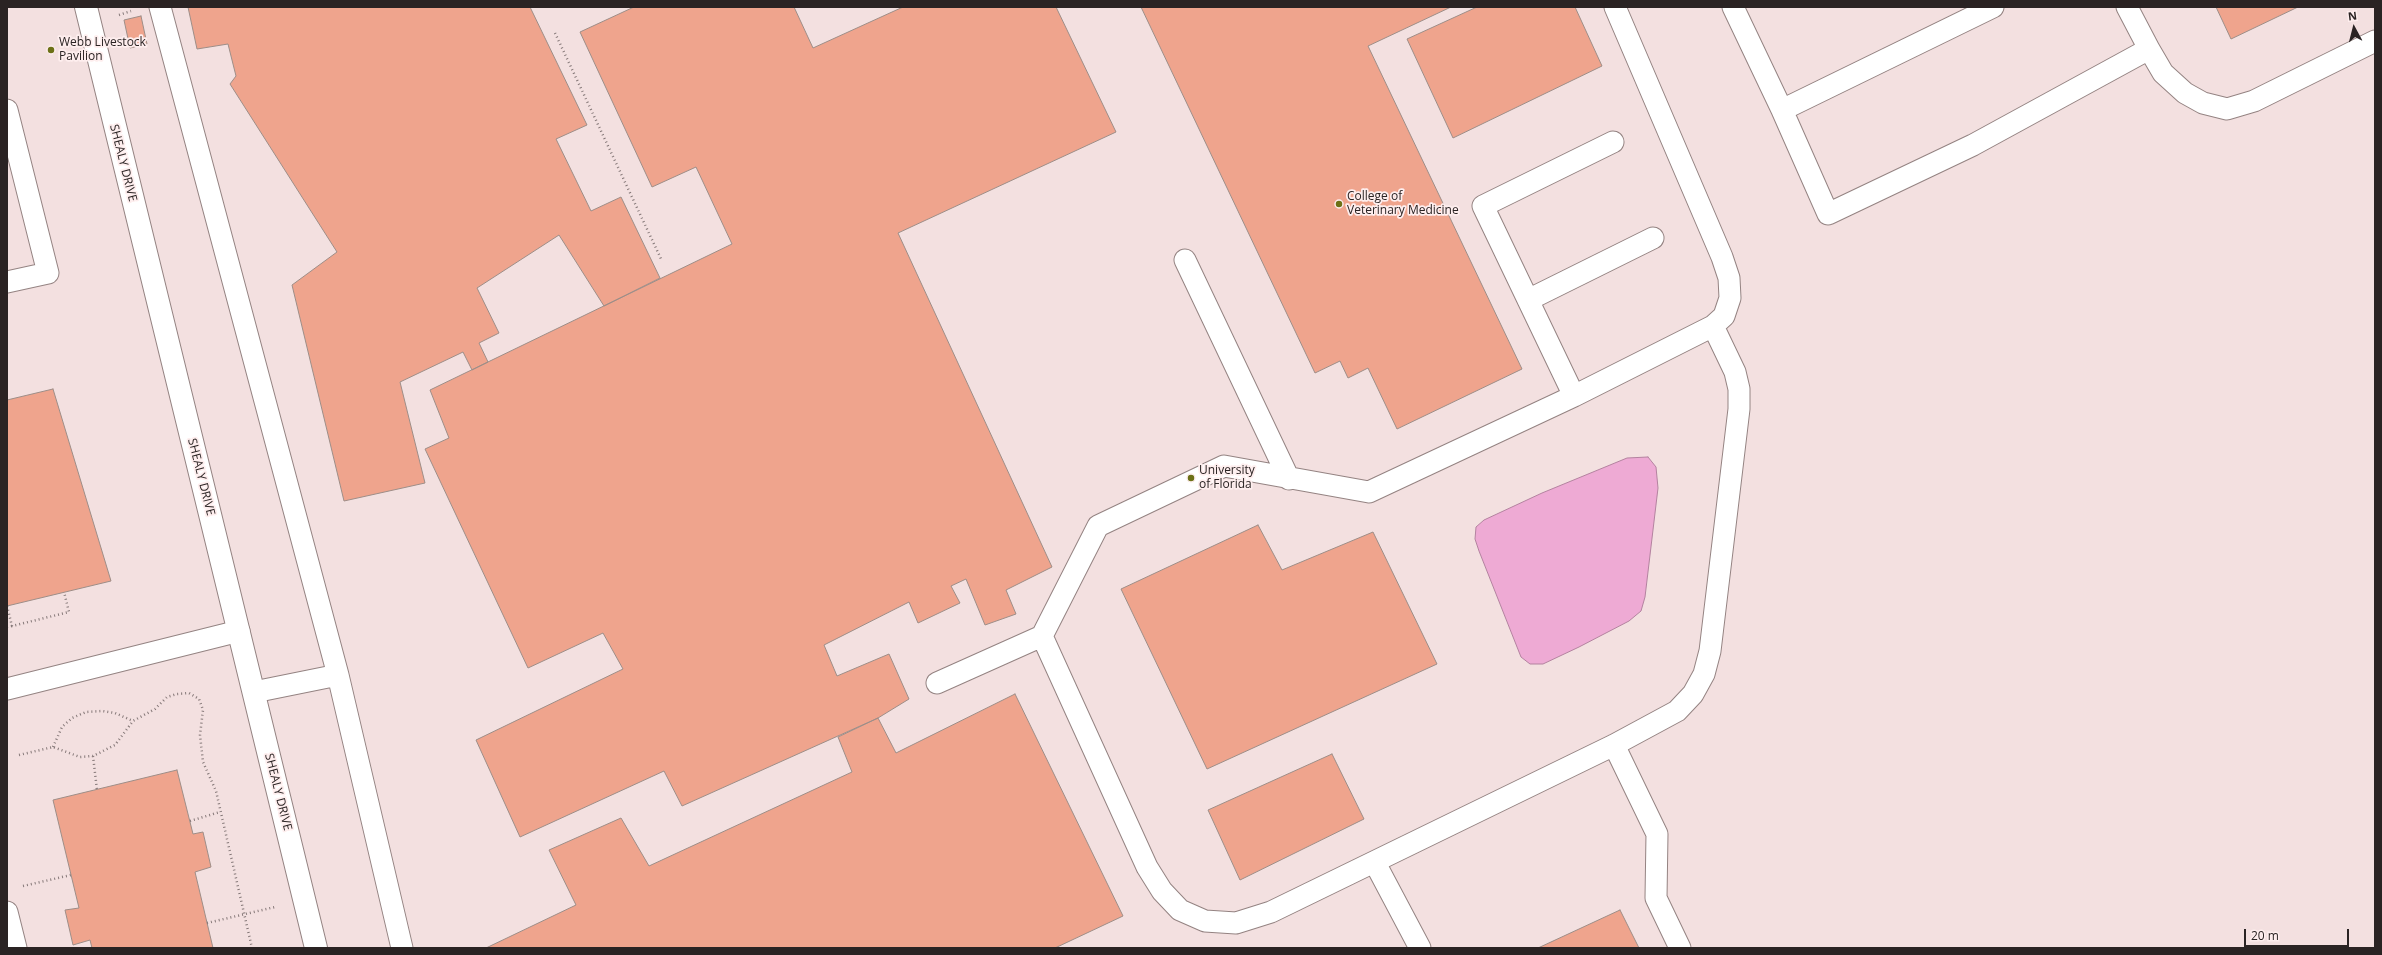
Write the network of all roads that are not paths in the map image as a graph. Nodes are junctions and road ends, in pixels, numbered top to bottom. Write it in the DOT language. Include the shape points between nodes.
graph roads {
  1 [pos="86,7"];
  2 [pos="160,7"];
  3 [pos="1615,7"];
  4 [pos="1993,7"];
  5 [pos="2127,7"];
  6 [pos="1738,9"];
  7 [pos="2375,41"];
  8 [pos="2149,49"];
  9 [pos="7,110"];
  10 [pos="1782,110"];
  11 [pos="1613,142"];
  12 [pos="15,179"];
  13 [pos="1653,238"];
  14 [pos="1185,260"];
  15 [pos="7,282"];
  16 [pos="1528,300"];
  17 [pos="1713,326"];
  18 [pos="1574,396"];
  19 [pos="1289,479"];
  20 [pos="239,631"];
  21 [pos="1042,636"];
  22 [pos="338,674"];
  23 [pos="937,684"];
  24 [pos="7,688"];
  25 [pos="254,692"];
  26 [pos="1614,745"];
  27 [pos="1375,863"];
  28 [pos="7,912"];
  29 [pos="16,948"];
  30 [pos="316,948"];
  31 [pos="402,948"];
  32 [pos="1420,948"];
  33 [pos="1680,948"];
  1 -- 20 [label="street, SHEALY DRIVE"];
  2 -- 22 [label="lane"];
  3 -- 17 [label="lane" via="1729,278 1730,298 1724,316"];
  4 -- 10 [label="lane"];
  5 -- 8 [label="lane"];
  6 -- 10 [label="lane"];
  7 -- 8 [label="lane" via="2254,101 2227,109 2203,103 2185,93 2163,73"];
  8 -- 10 [label="lane" via="1973,145 1828,214"];
  9 -- 12 [label="lane"];
  11 -- 16 [label="lane" via="1483,206"];
  12 -- 15 [label="lane" via="48,273"];
  13 -- 16 [label="lane"];
  14 -- 19 [label="lane"];
  16 -- 18 [label="lane"];
  17 -- 18 [label="lane"];
  17 -- 26 [label="lane" via="1735,372 1739,389 1739,409 1710,651 1704,674 1693,694 1677,711"];
  18 -- 19 [label="lane" via="1369,492"];
  19 -- 21 [label="lane" via="1224,466 1098,526"];
  20 -- 24 [label="lane"];
  20 -- 25 [label="street, SHEALY DRIVE"];
  21 -- 23 [label="lane"];
  21 -- 27 [label="lane" via="1147,867 1162,891 1180,910 1205,921 1236,923 1270,912"];
  22 -- 25 [label="lane"];
  22 -- 31 [label="lane"];
  25 -- 30 [label="street, SHEALY DRIVE"];
  26 -- 27 [label="lane"];
  26 -- 33 [label="lane" via="1657,834 1656,898"];
  27 -- 32 [label="lane"];
  28 -- 29 [label="lane"];
}
